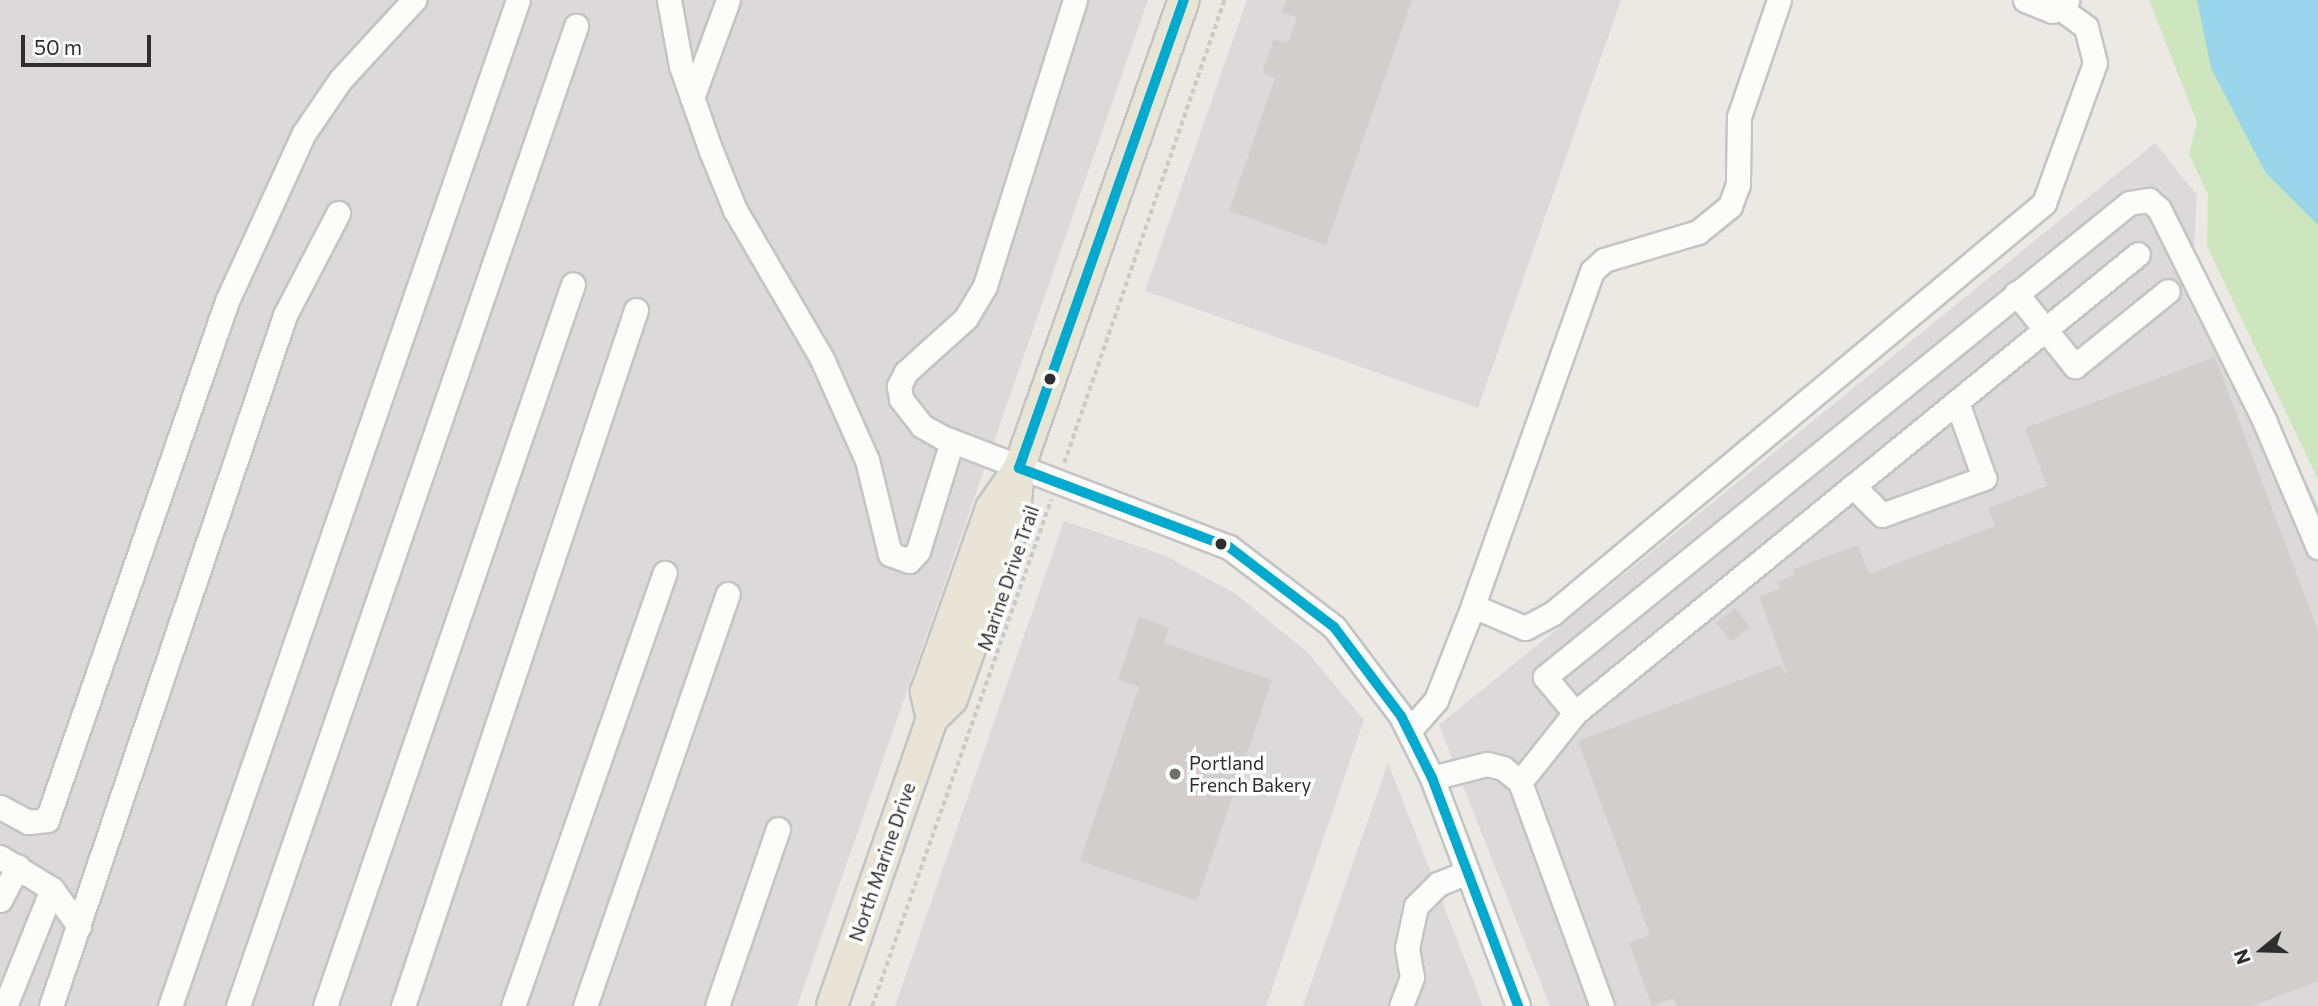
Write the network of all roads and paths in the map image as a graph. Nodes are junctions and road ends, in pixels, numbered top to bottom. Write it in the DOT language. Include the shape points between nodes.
graph roads {
  1 [pos="414,0"];
  2 [pos="518,0"];
  3 [pos="669,0"];
  4 [pos="728,0"];
  5 [pos="1075,0"];
  6 [pos="1184,0"];
  7 [pos="1224,0"];
  8 [pos="1779,0"];
  9 [pos="2025,0"];
  10 [pos="2064,5"];
  11 [pos="576,26"];
  12 [pos="692,98"];
  13 [pos="338,213"];
  14 [pos="2138,254"];
  15 [pos="573,284"];
  16 [pos="2168,290"];
  17 [pos="2016,293"];
  18 [pos="636,310"];
  19 [pos="2046,329"];
  20 [pos="1957,402"];
  21 [pos="952,441"];
  22 [pos="1019,468"];
  23 [pos="1057,482"];
  24 [pos="1853,486"];
  25 [pos="2318,547"];
  26 [pos="665,573"];
  27 [pos="728,594"];
  28 [pos="1473,606"];
  29 [pos="1575,713"];
  30 [pos="1409,731"];
  31 [pos="1432,778"];
  32 [pos="1520,782"];
  33 [pos="0,807"];
  34 [pos="778,828"];
  35 [pos="9,861"];
  36 [pos="1467,872"];
  37 [pos="52,889"];
  38 [pos="0,900"];
  39 [pos="79,926"];
  40 [pos="5,1006"];
  41 [pos="51,1006"];
  42 [pos="170,1006"];
  43 [pos="238,1006"];
  44 [pos="325,1006"];
  45 [pos="403,1006"];
  46 [pos="513,1006"];
  47 [pos="585,1006"];
  48 [pos="717,1006"];
  49 [pos="833,1006"];
  50 [pos="872,1006"];
  51 [pos="1401,1006"];
  52 [pos="1518,1006"];
  53 [pos="1602,1006"];
  1 -- 33 [label="street" via="341,79 304,133 227,301 47,820 28,822"];
  2 -- 42 [label="street"];
  3 -- 12 [label="street"];
  4 -- 12 [label="street"];
  5 -- 21 [label="street" via="985,286 966,318 906,372 899,386 901,399 922,426"];
  6 -- 22 [label="main road, North Marine Drive"];
  7 -- 23 [label="path, Marine Drive Trail"];
  8 -- 28 [label="street" via="1738,117 1738,184 1730,206 1699,232 1604,260 1591,271"];
  9 -- 10 [label="street"];
  10 -- 28 [label="street" via="2086,27 2095,64 2044,203 1553,613 1525,628"];
  11 -- 43 [label="street"];
  12 -- 21 [label="street" via="735,210 822,359 867,460 890,554 909,561 918,551"];
  13 -- 39 [label="street" via="285,315"];
  14 -- 19 [label="street"];
  15 -- 44 [label="street"];
  16 -- 19 [label="street" via="2076,366"];
  17 -- 19 [label="street"];
  17 -- 25 [label="street" via="2129,203 2149,200 2158,209 2264,419"];
  17 -- 29 [label="street" via="1545,677"];
  18 -- 45 [label="street"];
  19 -- 20 [label="street"];
  20 -- 24 [label="street"];
  20 -- 24 [label="street" via="1984,478 1882,515"];
  21 -- 22 [label="street"];
  22 -- 23 [label="street"];
  22 -- 49 [label="main road, North Marine Drive" via="990,508 926,692 932,719"];
  23 -- 30 [label="street" via="1200,533 1265,569 1353,648"];
  23 -- 50 [label="path, Marine Drive Trail"];
  24 -- 29 [label="street"];
  26 -- 46 [label="street"];
  27 -- 47 [label="street"];
  28 -- 30 [label="street" via="1436,700"];
  29 -- 32 [label="street"];
  30 -- 31 [label="street"];
  31 -- 32 [label="street" via="1487,764 1503,768"];
  31 -- 36 [label="street"];
  32 -- 53 [label="street"];
  34 -- 48 [label="street"];
  35 -- 37 [label="street"];
  35 -- 38 [label="street"];
  36 -- 51 [label="street" via="1438,884 1416,906 1407,948 1412,977"];
  36 -- 52 [label="street"];
  37 -- 39 [label="street"];
  37 -- 40 [label="street"];
  39 -- 41 [label="street"];
}
